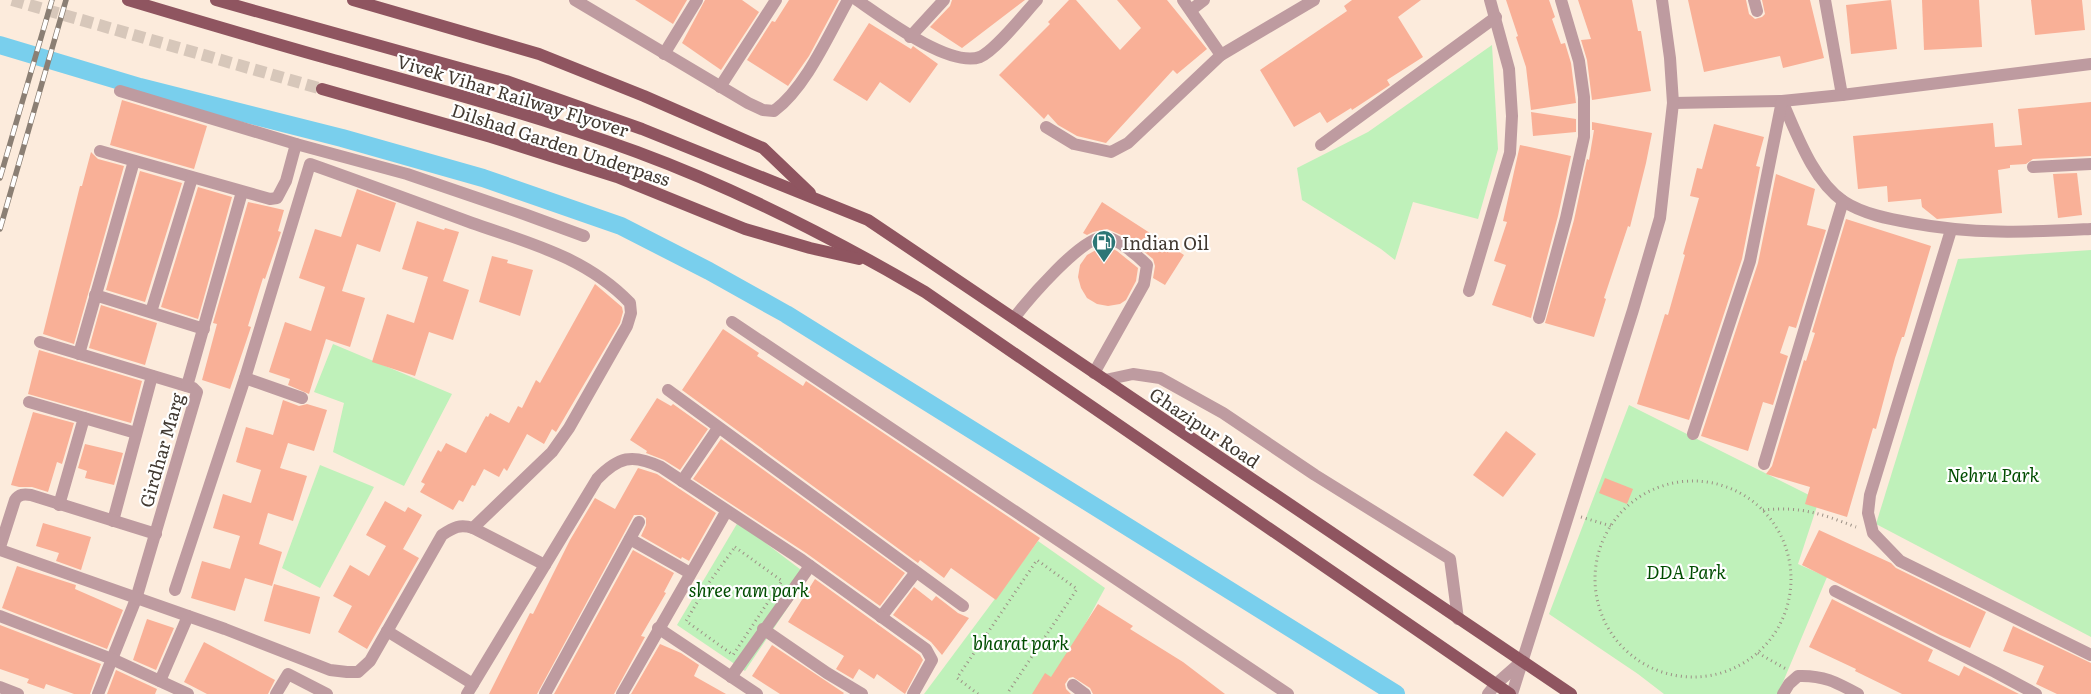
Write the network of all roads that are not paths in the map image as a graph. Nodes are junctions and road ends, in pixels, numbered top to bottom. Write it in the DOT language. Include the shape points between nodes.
graph roads {
  1 [pos="128,0"];
  2 [pos="216,0"];
  3 [pos="353,0"];
  4 [pos="575,0"];
  5 [pos="697,0"];
  6 [pos="776,0"];
  7 [pos="848,0"];
  8 [pos="857,0"];
  9 [pos="944,0"];
  10 [pos="1037,0"];
  11 [pos="1183,0"];
  12 [pos="1204,0"];
  13 [pos="1314,0"];
  14 [pos="1490,0"];
  15 [pos="1561,0"];
  16 [pos="1662,0"];
  17 [pos="1825,0"];
  18 [pos="1191,10"];
  19 [pos="1496,17"];
  20 [pos="910,36"];
  21 [pos="664,54"];
  22 [pos="1222,55"];
  23 [pos="2091,64"];
  24 [pos="720,87"];
  25 [pos="322,89"];
  26 [pos="120,91"];
  27 [pos="1842,95"];
  28 [pos="1782,101"];
  29 [pos="1673,104"];
  30 [pos="1046,127"];
  31 [pos="296,144"];
  32 [pos="1321,145"];
  33 [pos="100,151"];
  34 [pos="134,161"];
  35 [pos="2091,164"];
  36 [pos="2033,167"];
  37 [pos="192,178"];
  38 [pos="242,192"];
  39 [pos="816,198"];
  40 [pos="1843,201"];
  41 [pos="2091,228"];
  42 [pos="1951,230"];
  43 [pos="584,236"];
  44 [pos="874,262"];
  45 [pos="1470,291"];
  46 [pos="96,295"];
  47 [pos="151,312"];
  48 [pos="1014,318"];
  49 [pos="1540,318"];
  50 [pos="732,322"];
  51 [pos="204,329"];
  52 [pos="40,342"];
  53 [pos="79,354"];
  54 [pos="1094,372"];
  55 [pos="152,376"];
  56 [pos="245,378"];
  57 [pos="1105,380"];
  58 [pos="187,386"];
  59 [pos="668,390"];
  60 [pos="302,398"];
  61 [pos="28,402"];
  62 [pos="84,418"];
  63 [pos="718,428"];
  64 [pos="136,433"];
  65 [pos="1693,434"];
  66 [pos="1764,464"];
  67 [pos="682,481"];
  68 [pos="59,505"];
  69 [pos="726,512"];
  70 [pos="113,521"];
  71 [pos="639,522"];
  72 [pos="473,528"];
  73 [pos="156,534"];
  74 [pos="630,538"];
  75 [pos="0,549"];
  76 [pos="545,565"];
  77 [pos="810,566"];
  78 [pos="916,572"];
  79 [pos="690,574"];
  80 [pos="175,590"];
  81 [pos="1835,591"];
  82 [pos="136,599"];
  83 [pos="962,606"];
  84 [pos="0,616"];
  85 [pos="188,616"];
  86 [pos="881,617"];
  87 [pos="1458,619"];
  88 [pos="658,628"];
  89 [pos="763,629"];
  90 [pos="387,631"];
  91 [pos="2091,655"];
  92 [pos="112,659"];
  93 [pos="1521,662"];
  94 [pos="731,677"];
  95 [pos="160,681"];
  96 [pos="1074,686"];
  97 [pos="0,687"];
  98 [pos="470,689"];
  99 [pos="1492,689"];
  100 [pos="859,693"];
  101 [pos="18,694"];
  102 [pos="98,694"];
  103 [pos="188,694"];
  104 [pos="276,694"];
  105 [pos="327,694"];
  106 [pos="545,694"];
  107 [pos="622,694"];
  108 [pos="757,694"];
  109 [pos="913,694"];
  110 [pos="1085,694"];
  111 [pos="1288,694"];
  112 [pos="1511,694"];
  113 [pos="1570,694"];
  114 [pos="1783,694"];
  115 [pos="1858,694"];
  116 [pos="2036,694"];
  1 -- 44 [label="main road, Vivek Vihar Railway Flyover" via="498,105 638,152 741,196"];
  2 -- 39 [label="main road, Vivek Vihar Railway Flyover" via="506,81 642,129"];
  3 -- 39 [label="main road" via="539,54 644,96 763,148"];
  4 -- 21 [label="street"];
  5 -- 21 [label="street"];
  6 -- 24 [label="street"];
  7 -- 24 [label="street" via="800,84 774,112"];
  8 -- 20 [label="street"];
  9 -- 20 [label="street"];
  10 -- 20 [label="street" via="995,45 980,56 966,59"];
  11 -- 18 [label="street"];
  12 -- 18 [label="street"];
  13 -- 22 [label="street"];
  14 -- 19 [label="street"];
  15 -- 49 [label="street" via="1579,61 1584,97 1584,137"];
  16 -- 29 [label="street"];
  17 -- 27 [label="street"];
  18 -- 22 [label="street"];
  19 -- 32 [label="street"];
  19 -- 45 [label="street" via="1509,69 1510,153"];
  21 -- 24 [label="street"];
  22 -- 30 [label="street" via="1128,143 1111,152 1074,144"];
  23 -- 27 [label="street"];
  25 -- 44 [label="main road, Dilshad Garden Underpass" via="608,174 745,229"];
  26 -- 31 [label="street"];
  27 -- 28 [label="street"];
  28 -- 29 [label="street"];
  28 -- 40 [label="street" via="1811,162"];
  28 -- 65 [label="street" via="1750,261"];
  29 -- 93 [label="street" via="1660,218"];
  31 -- 38 [label="street" via="286,181 277,198 270,200"];
  31 -- 43 [label="street" via="407,174"];
  33 -- 34 [label="street"];
  34 -- 37 [label="street"];
  34 -- 46 [label="street"];
  35 -- 36 [label="street"];
  37 -- 38 [label="street"];
  37 -- 47 [label="street"];
  38 -- 51 [label="street, Girdhar Marg"];
  39 -- 48 [label="main road, Ghazipur Road" via="868,220"];
  40 -- 42 [label="street" via="1889,219"];
  40 -- 66 [label="street"];
  41 -- 42 [label="street" via="2026,232"];
  42 -- 91 [label="street" via="1870,495 1868,513 1873,533 1900,561"];
  44 -- 99 [label="main road" via="933,298"];
  46 -- 47 [label="street"];
  46 -- 53 [label="street"];
  47 -- 51 [label="street"];
  48 -- 54 [label="main road, Ghazipur Road"];
  48 -- 54 [label="street" via="1032,294 1072,255 1102,237 1108,237 1136,254 1146,265 1144,284"];
  50 -- 111 [label="street"];
  51 -- 58 [label="street, Girdhar Marg"];
  52 -- 53 [label="street"];
  53 -- 55 [label="street"];
  54 -- 57 [label="main road, Ghazipur Road"];
  55 -- 58 [label="street"];
  55 -- 64 [label="street"];
  56 -- 60 [label="street"];
  56 -- 72 [label="street" via="310,164 539,245 582,266 630,303 627,326 552,452"];
  56 -- 80 [label="street"];
  57 -- 87 [label="main road, Ghazipur Road"];
  57 -- 87 [label="street" via="1133,374 1160,378 1223,413 1450,559"];
  58 -- 73 [label="street, Girdhar Marg" via="196,390 197,396"];
  59 -- 63 [label="street"];
  61 -- 62 [label="street"];
  62 -- 64 [label="street"];
  62 -- 68 [label="street"];
  63 -- 67 [label="street"];
  63 -- 78 [label="street"];
  64 -- 70 [label="street"];
  67 -- 69 [label="street"];
  67 -- 76 [label="street" via="648,460 629,457 610,466 597,479"];
  68 -- 70 [label="street"];
  68 -- 75 [label="street" via="31,495 18,496"];
  69 -- 77 [label="street"];
  69 -- 79 [label="street"];
  70 -- 73 [label="street"];
  71 -- 74 [label="street"];
  72 -- 76 [label="street"];
  72 -- 90 [label="street" via="456,526 442,535"];
  73 -- 82 [label="street, Girdhar Marg"];
  74 -- 79 [label="street"];
  74 -- 106 [label="street"];
  75 -- 82 [label="street"];
  76 -- 98 [label="street"];
  77 -- 86 [label="street"];
  77 -- 89 [label="street"];
  78 -- 83 [label="street"];
  78 -- 86 [label="street"];
  79 -- 88 [label="street"];
  81 -- 116 [label="street"];
  82 -- 85 [label="street"];
  82 -- 92 [label="street, Girdhar Marg"];
  84 -- 92 [label="street"];
  85 -- 90 [label="street" via="330,670 347,672 358,672 370,660"];
  85 -- 95 [label="street"];
  86 -- 109 [label="street" via="930,654 930,666"];
  87 -- 93 [label="main road, Ghazipur Road"];
  88 -- 94 [label="street"];
  88 -- 107 [label="street"];
  89 -- 94 [label="street"];
  89 -- 100 [label="street"];
  90 -- 98 [label="street"];
  92 -- 95 [label="street"];
  92 -- 102 [label="street, Girdhar Marg"];
  93 -- 99 [label="street"];
  93 -- 112 [label="street"];
  93 -- 113 [label="main road, Ghazipur Road"];
  94 -- 108 [label="street"];
  95 -- 103 [label="street"];
  96 -- 110 [label="street"];
  97 -- 101 [label="street"];
  99 -- 112 [label="main road"];
  104 -- 105 [label="street" via="288,674"];
  114 -- 115 [label="street" via="1798,676 1814,675"];
}
